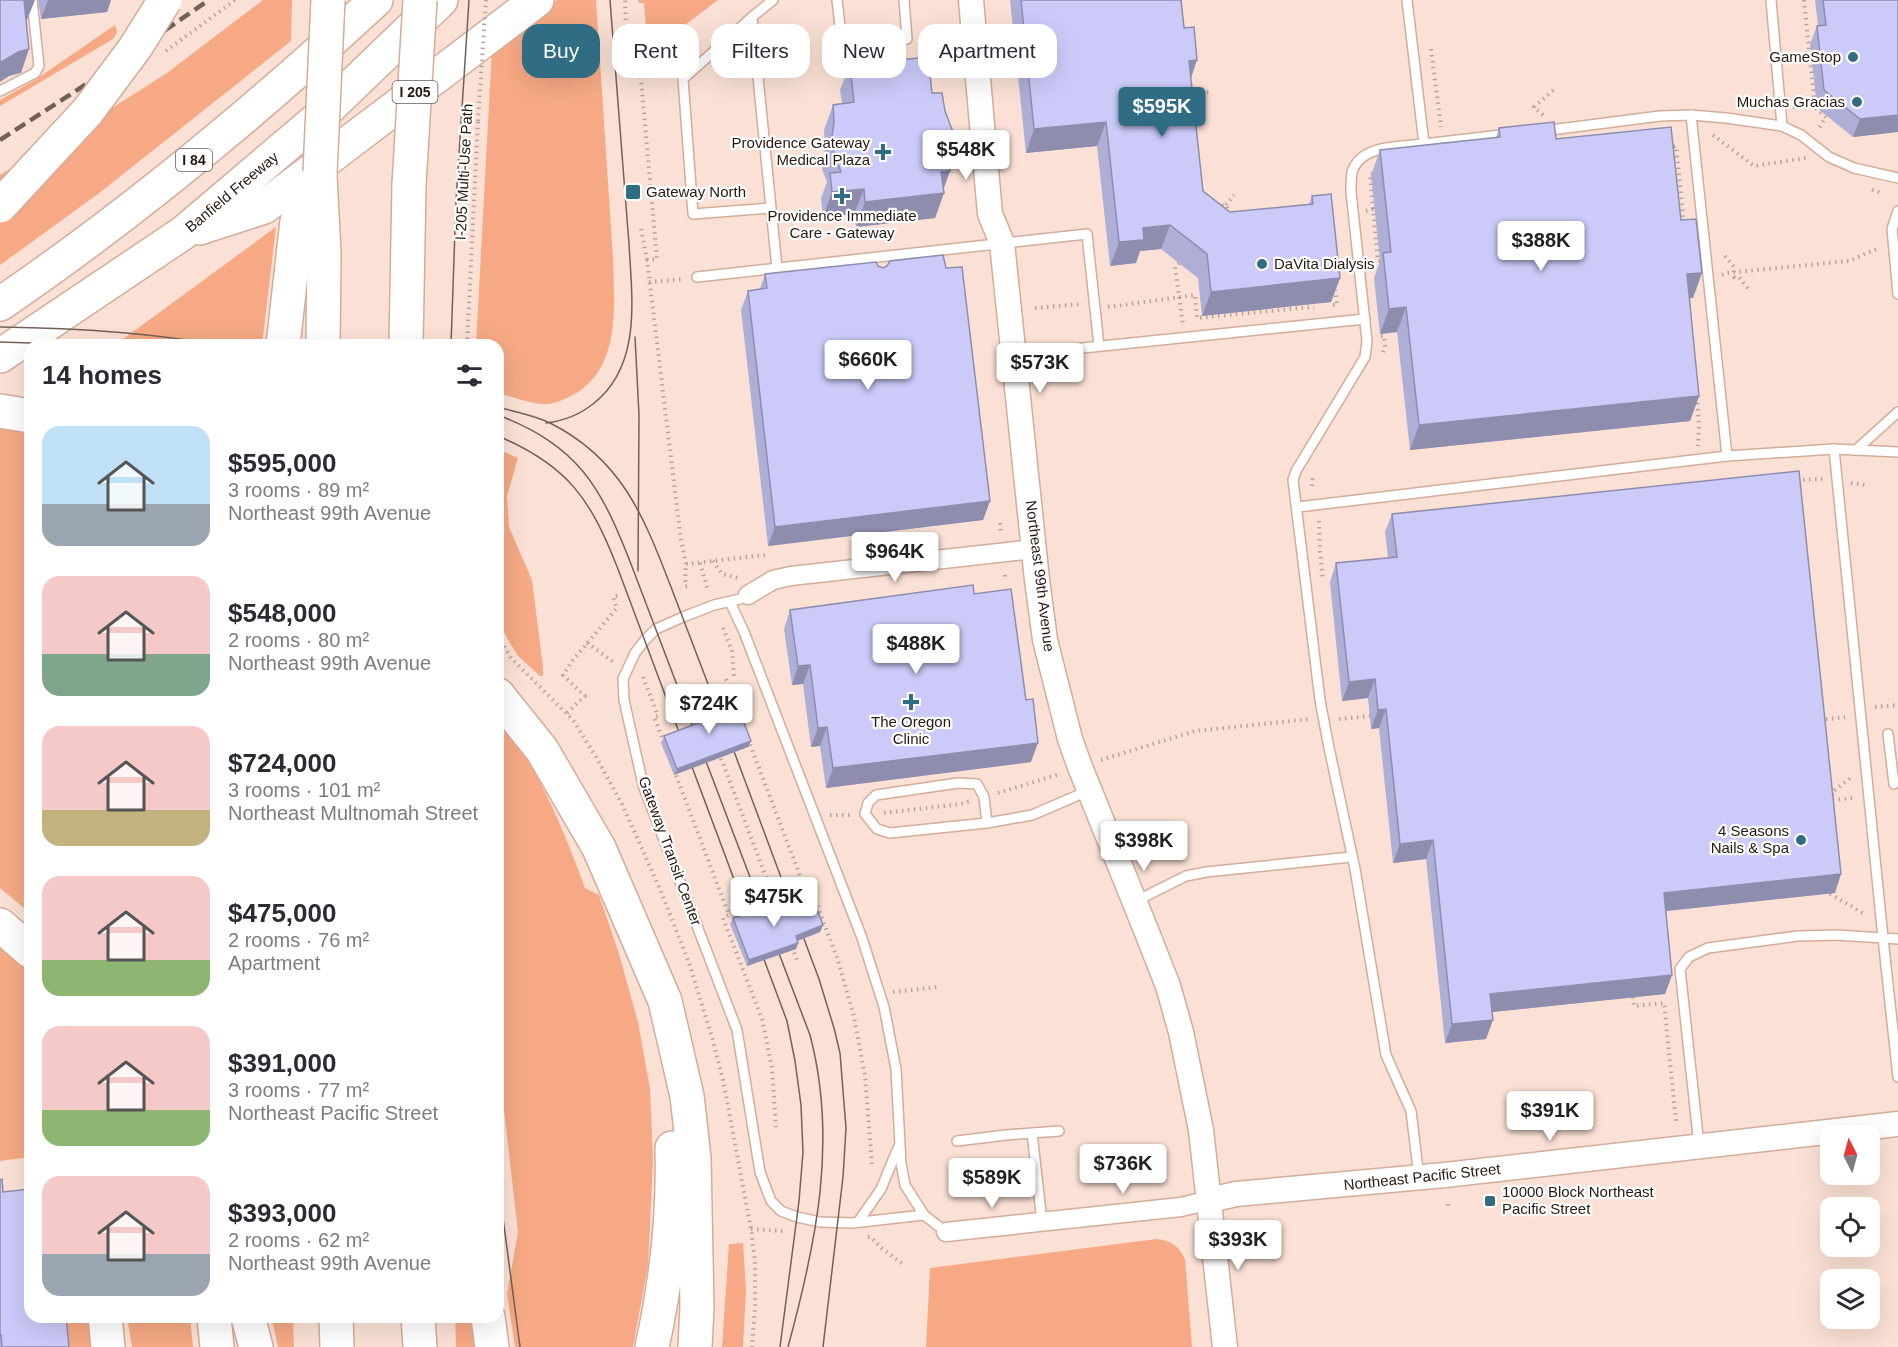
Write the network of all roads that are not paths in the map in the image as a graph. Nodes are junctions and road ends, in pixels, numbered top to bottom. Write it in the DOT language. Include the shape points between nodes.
graph roads {
  1 [pos="32,0"];
  2 [pos="165,0"];
  3 [pos="328,0"];
  4 [pos="376,0"];
  5 [pos="420,0"];
  6 [pos="441,0"];
  7 [pos="537,0"];
  8 [pos="772,0"];
  9 [pos="837,0"];
  10 [pos="904,0"];
  11 [pos="971,0"];
  12 [pos="1407,0"];
  13 [pos="1771,0"];
  14 [pos="752,17"];
  15 [pos="0,91"];
  16 [pos="1691,115"];
  17 [pos="1782,126"];
  18 [pos="1538,132"];
  19 [pos="1520,133"];
  20 [pos="1424,144"];
  21 [pos="320,172"];
  22 [pos="1898,178"];
  23 [pos="0,206"];
  24 [pos="771,208"];
  25 [pos="1898,211"];
  26 [pos="183,234"];
  27 [pos="1002,243"];
  28 [pos="777,267"];
  29 [pos="697,277"];
  30 [pos="1898,294"];
  31 [pos="0,304"];
  32 [pos="1365,319"];
  33 [pos="26,339"];
  34 [pos="284,339"];
  35 [pos="323,339"];
  36 [pos="406,339"];
  37 [pos="24,340"];
  38 [pos="1099,346"];
  39 [pos="1015,355"];
  40 [pos="0,356"];
  41 [pos="0,411"];
  42 [pos="1898,412"];
  43 [pos="24,416"];
  44 [pos="1834,449"];
  45 [pos="1856,450"];
  46 [pos="1898,452"];
  47 [pos="1727,456"];
  48 [pos="1298,507"];
  49 [pos="1034,549"];
  50 [pos="748,595"];
  51 [pos="730,602"];
  52 [pos="504,702"];
  53 [pos="1888,734"];
  54 [pos="1894,784"];
  55 [pos="1088,791"];
  56 [pos="987,824"];
  57 [pos="1351,856"];
  58 [pos="1134,902"];
  59 [pos="0,925"];
  60 [pos="1883,938"];
  61 [pos="1898,939"];
  62 [pos="642,945"];
  63 [pos="24,946"];
  64 [pos="1898,1077"];
  65 [pos="1898,1124"];
  66 [pos="1059,1131"];
  67 [pos="1032,1132"];
  68 [pos="957,1142"];
  69 [pos="899,1145"];
  70 [pos="1700,1147"];
  71 [pos="1419,1178"];
  72 [pos="1210,1200"];
  73 [pos="924,1215"];
  74 [pos="858,1222"];
  75 [pos="1042,1222"];
  76 [pos="946,1232"];
  77 [pos="106,1323"];
  78 [pos="215,1323"];
  79 [pos="250,1323"];
  80 [pos="336,1323"];
  81 [pos="418,1323"];
  82 [pos="489,1323"];
  83 [pos="108,1347"];
  84 [pos="217,1347"];
  85 [pos="256,1347"];
  86 [pos="337,1347"];
  87 [pos="420,1347"];
  88 [pos="492,1347"];
  89 [pos="652,1347"];
  90 [pos="695,1347"];
  91 [pos="1225,1347"];
  1 -- 15 [label="lane" via="39,66 35,73"];
  2 -- 23 [label="highway, bridge" via="88,111"];
  3 -- 21 [label="highway, bridge"];
  4 -- 31 [label="highway, I 84" via="279,89 167,182"];
  5 -- 36 [label="highway, I 205, bridge"];
  6 -- 26 [label="highway, Banfield Freeway" via="315,121"];
  7 -- 26 [label="highway" via="264,207"];
  8 -- 14 [label="lane"];
  9 -- 10 [label="lane" via="842,43 907,39"];
  11 -- 27 [label="street, Northeast 99th Avenue" via="990,214"];
  12 -- 20 [label="lane"];
  13 -- 17 [label="lane"];
  14 -- 24 [label="lane"];
  14 -- 24 [label="lane" via="683,79 693,214"];
  16 -- 17 [label="lane"];
  16 -- 18 [label="lane"];
  16 -- 47 [label="lane"];
  17 -- 22 [label="lane" via="1829,157 1854,168"];
  19 -- 20 [label="lane"];
  20 -- 32 [label="lane" via="1374,150 1355,166 1351,192"];
  21 -- 34 [label="highway" via="297,221"];
  21 -- 35 [label="highway"];
  24 -- 28 [label="lane"];
  25 -- 30 [label="lane" via="1892,229"];
  26 -- 33 [label="highway, Banfield Freeway"];
  27 -- 28 [label="lane" via="874,262"];
  27 -- 38 [label="lane" via="1088,234"];
  27 -- 39 [label="street, Northeast 99th Avenue"];
  28 -- 29 [label="lane"];
  32 -- 38 [label="lane"];
  32 -- 48 [label="lane" via="1365,357 1296,471 1293,480"];
  37 -- 40 [label="highway, Banfield Freeway"];
  38 -- 39 [label="lane"];
  39 -- 49 [label="street, Northeast 99th Avenue"];
  41 -- 43 [label="highway"];
  42 -- 45 [label="lane"];
  44 -- 45 [label="lane"];
  44 -- 47 [label="lane"];
  44 -- 60 [label="lane"];
  45 -- 46 [label="lane"];
  47 -- 48 [label="lane"];
  48 -- 57 [label="lane" via="1320,700"];
  49 -- 50 [label="street" via="791,576 773,580"];
  49 -- 55 [label="street, Northeast 99th Avenue" via="1045,640 1070,739"];
  50 -- 51 [label="lane, Gateway Transit Center"];
  51 -- 69 [label="lane" via="876,979 896,1069"];
  51 -- 74 [label="lane, Gateway Transit Center" via="656,629 627,668 624,700 643,785 736,1030 760,1172 768,1195 781,1211 797,1217 838,1224"];
  52 -- 62 [label="highway" via="542,750 579,811"];
  53 -- 54 [label="lane"];
  55 -- 56 [label="lane" via="1032,815"];
  55 -- 58 [label="street, Northeast 99th Avenue"];
  56 -- 56 [label="lane" via="984,797 977,784 958,783 876,795 865,814 877,829 890,832"];
  57 -- 58 [label="lane" via="1186,876"];
  57 -- 71 [label="lane" via="1386,1055 1411,1111"];
  58 -- 72 [label="street, Northeast 99th Avenue" via="1168,986 1181,1032 1201,1130"];
  59 -- 63 [label="highway"];
  60 -- 61 [label="lane"];
  60 -- 64 [label="lane"];
  60 -- 70 [label="lane" via="1798,936 1708,948 1689,957 1680,969"];
  62 -- 89 [label="highway" via="666,1077 673,1171 664,1275"];
  62 -- 90 [label="highway" via="665,1001 687,1096 694,1158"];
  65 -- 70 [label="street, Northeast Pacific Street"];
  66 -- 67 [label="lane"];
  67 -- 68 [label="lane"];
  67 -- 75 [label="lane"];
  69 -- 73 [label="lane" via="905,1185"];
  69 -- 74 [label="lane" via="881,1190"];
  70 -- 71 [label="street, Northeast Pacific Street"];
  71 -- 72 [label="street, Northeast Pacific Street" via="1236,1194"];
  72 -- 75 [label="street, Northeast Pacific Street" via="1181,1207"];
  72 -- 91 [label="street, Northeast 99th Avenue"];
  73 -- 74 [label="lane, Gateway Transit Center"];
  73 -- 76 [label="lane"];
  75 -- 76 [label="street, Northeast Pacific Street"];
  77 -- 83 [label="highway"];
  78 -- 84 [label="highway"];
  79 -- 85 [label="highway"];
  80 -- 86 [label="highway"];
  81 -- 87 [label="highway"];
  82 -- 88 [label="highway"];
}
